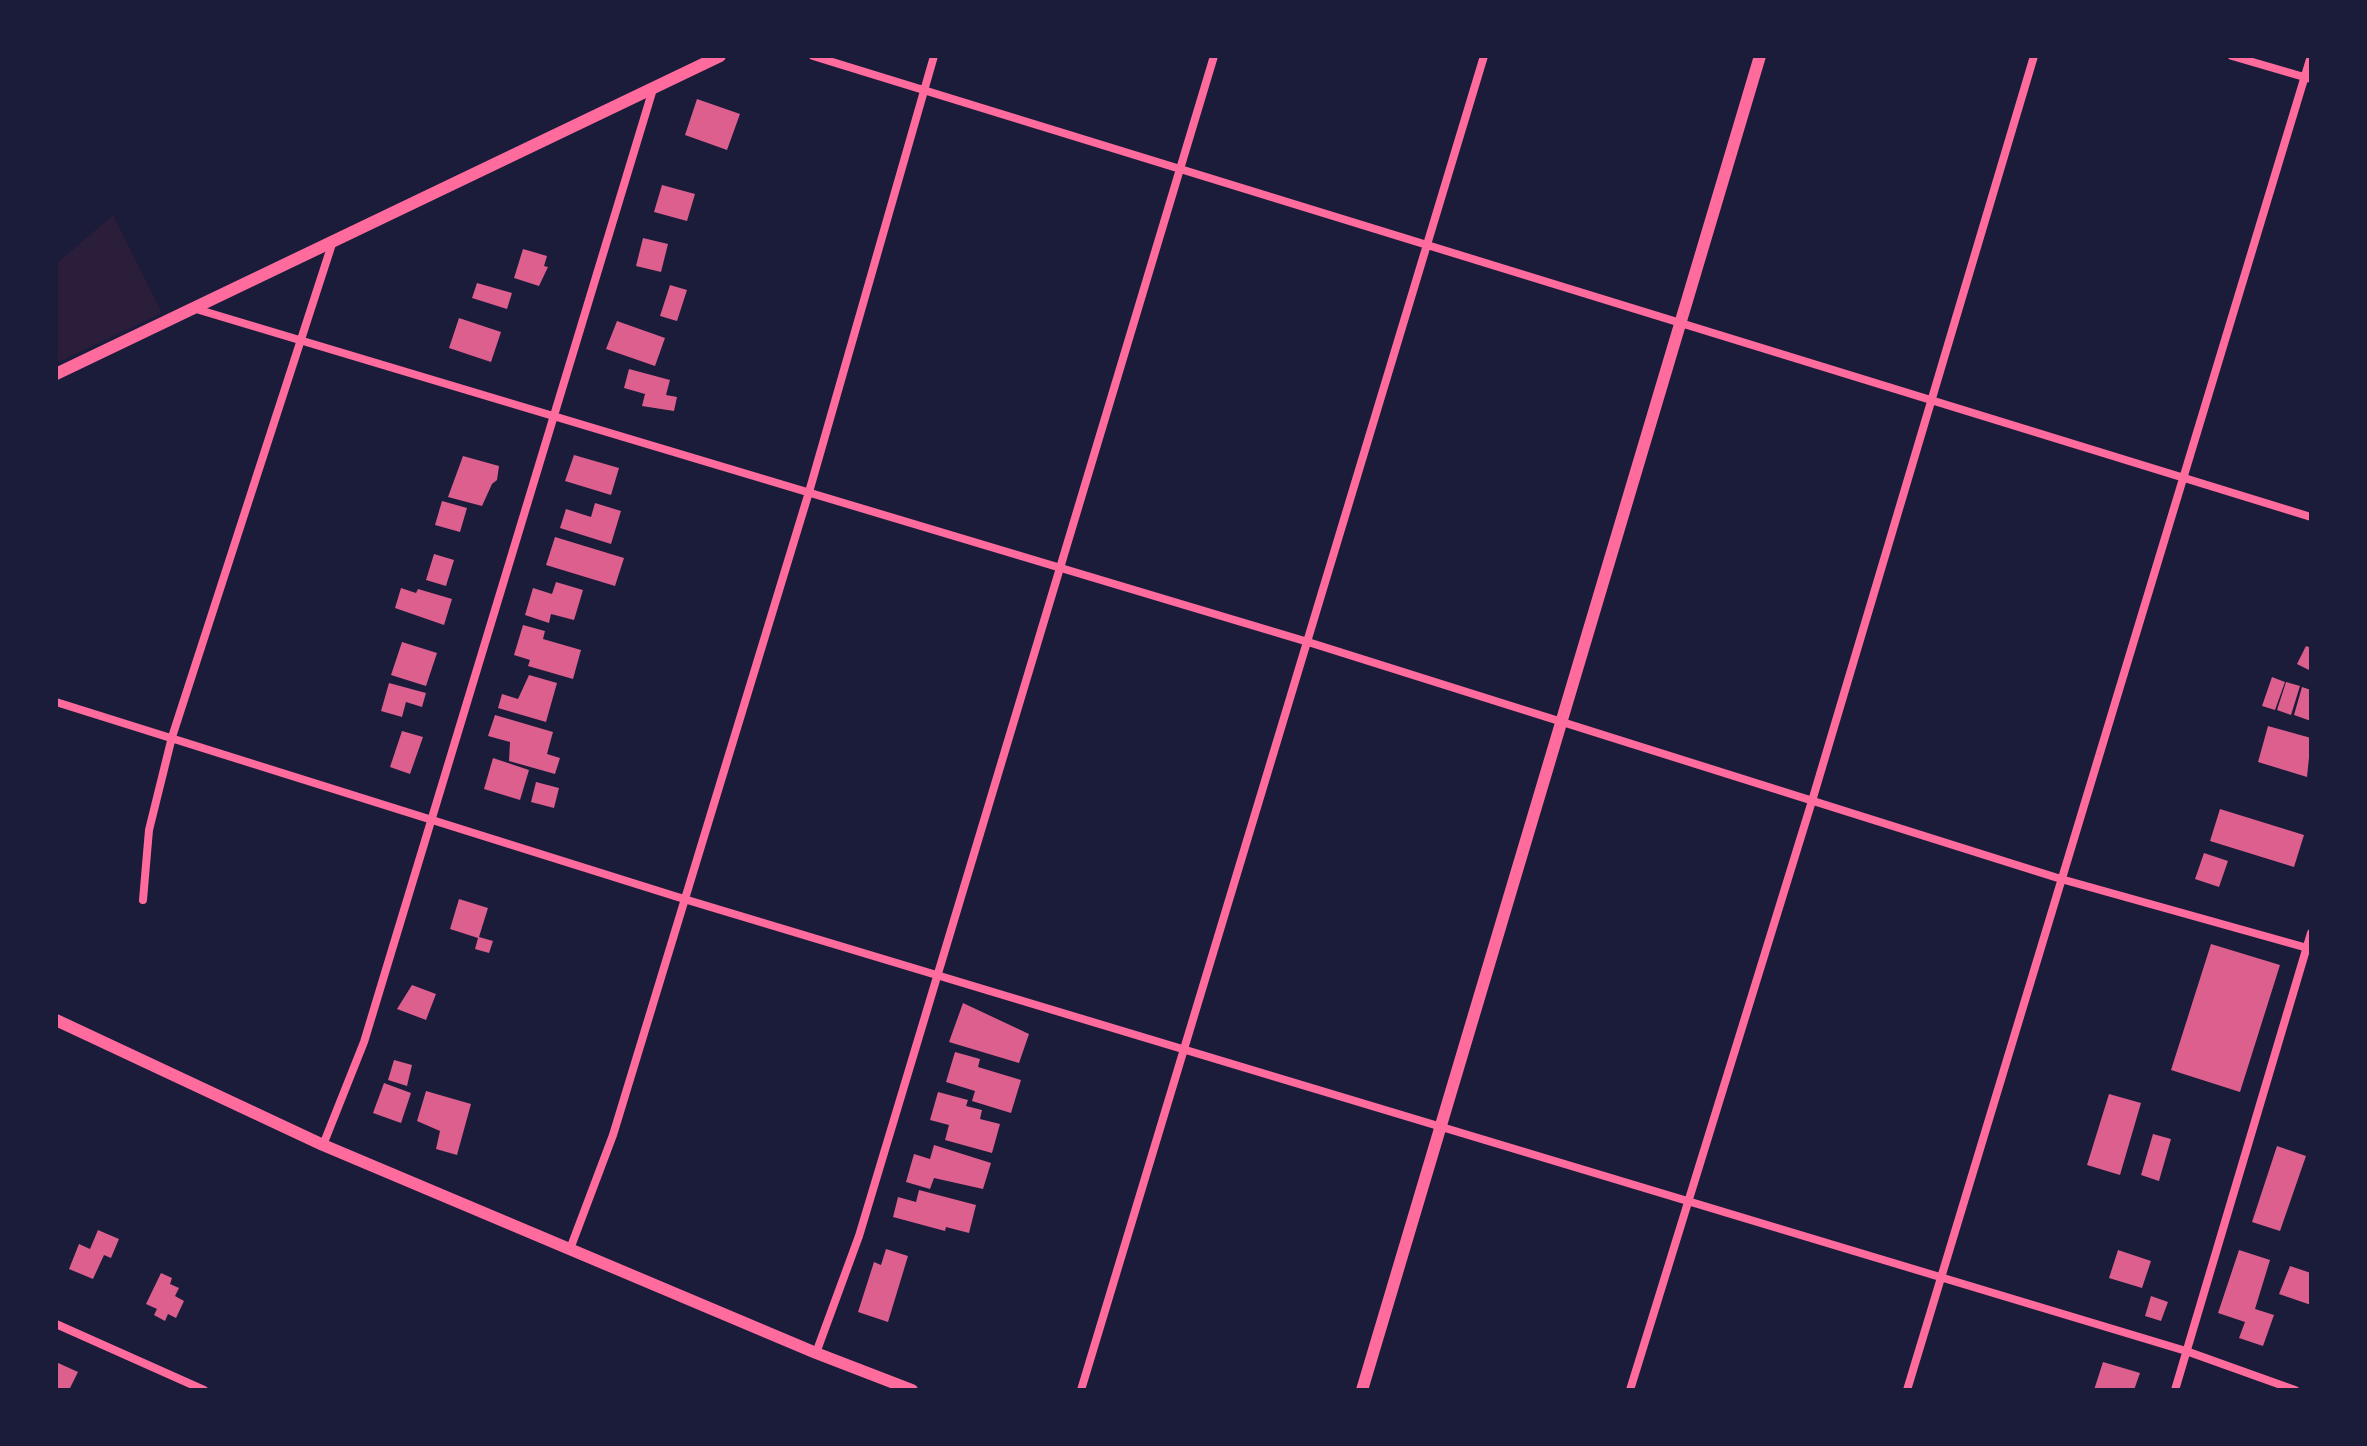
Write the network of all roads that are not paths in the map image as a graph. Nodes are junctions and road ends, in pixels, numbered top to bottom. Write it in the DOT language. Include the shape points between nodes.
graph roads {
  1 [pos="720,56"];
  2 [pos="813,56"];
  3 [pos="934,56"];
  4 [pos="1214,56"];
  5 [pos="1484,56"];
  6 [pos="1760,56"];
  7 [pos="2034,56"];
  8 [pos="2232,56"];
  9 [pos="2311,56"];
  10 [pos="2308,78"];
  11 [pos="653,89"];
  12 [pos="924,90"];
  13 [pos="1182,170"];
  14 [pos="332,244"];
  15 [pos="1425,246"];
  16 [pos="196,309"];
  17 [pos="1680,325"];
  18 [pos="303,339"];
  19 [pos="56,374"];
  20 [pos="1929,401"];
  21 [pos="553,416"];
  22 [pos="2184,477"];
  23 [pos="809,492"];
  24 [pos="2311,517"];
  25 [pos="1060,569"];
  26 [pos="1308,642"];
  27 [pos="56,702"];
  28 [pos="1562,721"];
  29 [pos="172,737"];
  30 [pos="1812,801"];
  31 [pos="430,819"];
  32 [pos="2061,879"];
  33 [pos="684,899"];
  34 [pos="143,900"];
  35 [pos="2311,933"];
  36 [pos="2309,948"];
  37 [pos="938,975"];
  38 [pos="56,1020"];
  39 [pos="1184,1050"];
  40 [pos="1440,1125"];
  41 [pos="323,1145"];
  42 [pos="1687,1202"];
  43 [pos="570,1249"];
  44 [pos="1940,1278"];
  45 [pos="56,1324"];
  46 [pos="2186,1351"];
  47 [pos="816,1353"];
  48 [pos="204,1390"];
  49 [pos="912,1390"];
  50 [pos="1081,1390"];
  51 [pos="1362,1390"];
  52 [pos="1630,1390"];
  53 [pos="1907,1390"];
  54 [pos="2175,1390"];
  55 [pos="2295,1390"];
  1 -- 11 [label="street"];
  2 -- 12 [label="street"];
  3 -- 12 [label="street"];
  4 -- 13 [label="street"];
  5 -- 15 [label="street"];
  6 -- 17 [label="street"];
  7 -- 20 [label="street"];
  8 -- 10 [label="street"];
  9 -- 10 [label="street"];
  10 -- 22 [label="street"];
  11 -- 14 [label="street"];
  11 -- 21 [label="street"];
  12 -- 13 [label="street"];
  12 -- 23 [label="street"];
  13 -- 15 [label="street"];
  13 -- 25 [label="street"];
  14 -- 16 [label="street"];
  14 -- 18 [label="street"];
  15 -- 17 [label="street"];
  15 -- 26 [label="street"];
  16 -- 18 [label="street"];
  16 -- 19 [label="street"];
  17 -- 20 [label="street"];
  17 -- 28 [label="street"];
  18 -- 21 [label="street"];
  18 -- 29 [label="street"];
  20 -- 22 [label="street"];
  20 -- 30 [label="street"];
  21 -- 23 [label="street"];
  21 -- 31 [label="street"];
  22 -- 24 [label="street"];
  22 -- 32 [label="street"];
  23 -- 25 [label="street"];
  23 -- 33 [label="street"];
  25 -- 26 [label="street"];
  25 -- 37 [label="street"];
  26 -- 28 [label="street"];
  26 -- 39 [label="street"];
  27 -- 29 [label="street"];
  28 -- 30 [label="street"];
  28 -- 40 [label="street"];
  29 -- 31 [label="street"];
  29 -- 34 [label="street" via="149,830"];
  30 -- 32 [label="street"];
  30 -- 42 [label="street"];
  31 -- 33 [label="street"];
  31 -- 41 [label="street" via="364,1042"];
  32 -- 36 [label="street"];
  32 -- 44 [label="street"];
  33 -- 37 [label="street"];
  33 -- 43 [label="street" via="613,1135"];
  35 -- 36 [label="street"];
  36 -- 46 [label="street"];
  37 -- 39 [label="street"];
  37 -- 47 [label="street" via="859,1236"];
  38 -- 41 [label="street"];
  39 -- 40 [label="street"];
  39 -- 50 [label="street"];
  40 -- 42 [label="street"];
  40 -- 51 [label="street"];
  41 -- 43 [label="street"];
  42 -- 44 [label="street"];
  42 -- 52 [label="street"];
  43 -- 47 [label="street"];
  44 -- 46 [label="street"];
  44 -- 53 [label="street"];
  45 -- 48 [label="street"];
  46 -- 54 [label="street"];
  46 -- 55 [label="street"];
  47 -- 49 [label="street"];
}
